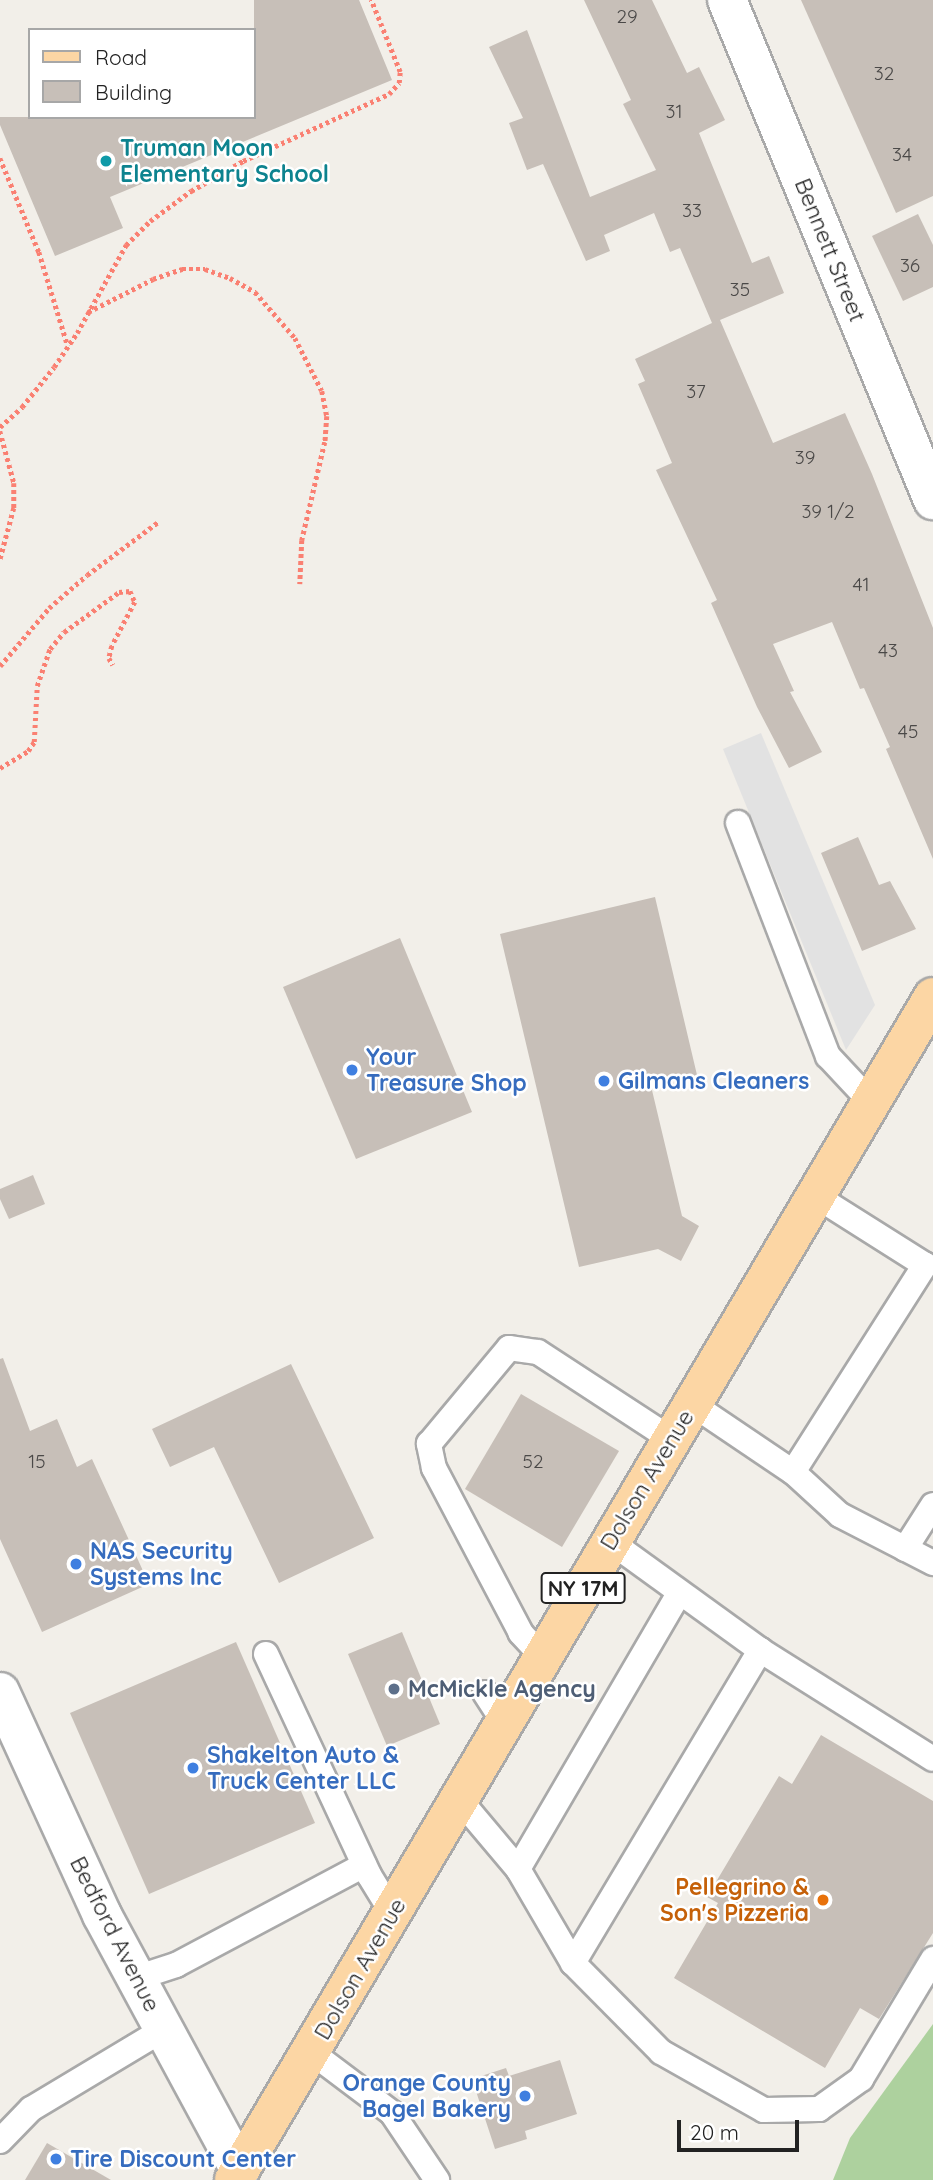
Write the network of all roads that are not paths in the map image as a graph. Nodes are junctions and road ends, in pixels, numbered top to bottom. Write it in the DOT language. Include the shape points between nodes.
graph roads {
  1 [pos="727,0"];
  2 [pos="933,500"];
  3 [pos="738,824"];
  4 [pos="933,997"];
  5 [pos="871,1102"];
  6 [pos="816,1196"];
  7 [pos="929,1263"];
  8 [pos="692,1404"];
  9 [pos="671,1439"];
  10 [pos="793,1472"];
  11 [pos="933,1505"];
  12 [pos="611,1542"];
  13 [pos="905,1549"];
  14 [pos="933,1563"];
  15 [pos="679,1593"];
  16 [pos="760,1650"];
  17 [pos="266,1654"];
  18 [pos="543,1657"];
  19 [pos="0,1692"];
  20 [pos="933,1759"];
  21 [pos="459,1799"];
  22 [pos="364,1865"];
  23 [pos="518,1869"];
  24 [pos="393,1913"];
  25 [pos="933,1959"];
  26 [pos="573,1963"];
  27 [pos="136,1978"];
  28 [pos="164,2029"];
  29 [pos="311,2052"];
  30 [pos="0,2141"];
  31 [pos="237,2175"];
  32 [pos="437,2180"];
  1 -- 2 [label="street, Bennett Street"];
  3 -- 5 [label="lane" via="828,1056"];
  4 -- 5 [label="main road, Dolson Avenue / NY 17M"];
  5 -- 6 [label="main road, Dolson Avenue / NY 17M"];
  6 -- 7 [label="lane"];
  6 -- 8 [label="main road, Dolson Avenue / NY 17M"];
  7 -- 10 [label="lane"];
  8 -- 9 [label="main road, Dolson Avenue / NY 17M"];
  8 -- 10 [label="lane"];
  9 -- 12 [label="main road, Dolson Avenue / NY 17M"];
  9 -- 18 [label="lane" via="538,1352 509,1348 429,1444 434,1468 521,1633"];
  10 -- 13 [label="lane" via="840,1515"];
  11 -- 13 [label="lane"];
  12 -- 15 [label="lane"];
  12 -- 18 [label="main road, Dolson Avenue / NY 17M"];
  13 -- 14 [label="lane"];
  15 -- 16 [label="lane"];
  15 -- 23 [label="lane"];
  16 -- 20 [label="lane"];
  16 -- 26 [label="lane"];
  17 -- 22 [label="lane"];
  18 -- 21 [label="main road, Dolson Avenue / NY 17M" via="495,1707"];
  19 -- 27 [label="street, Bedford Avenue" via="102,1915"];
  21 -- 23 [label="lane"];
  21 -- 24 [label="main road, Dolson Avenue / NY 17M"];
  22 -- 24 [label="lane"];
  22 -- 27 [label="lane" via="176,1965"];
  23 -- 26 [label="lane"];
  24 -- 29 [label="main road, Dolson Avenue / NY 17M"];
  25 -- 26 [label="lane" via="861,2079 819,2109 764,2110 661,2052"];
  27 -- 28 [label="street, Bedford Avenue"];
  28 -- 30 [label="lane" via="31,2109"];
  28 -- 31 [label="street, Bedford Avenue"];
  29 -- 31 [label="main road, Dolson Avenue / NY 17M"];
  29 -- 32 [label="lane" via="392,2113"];
}
